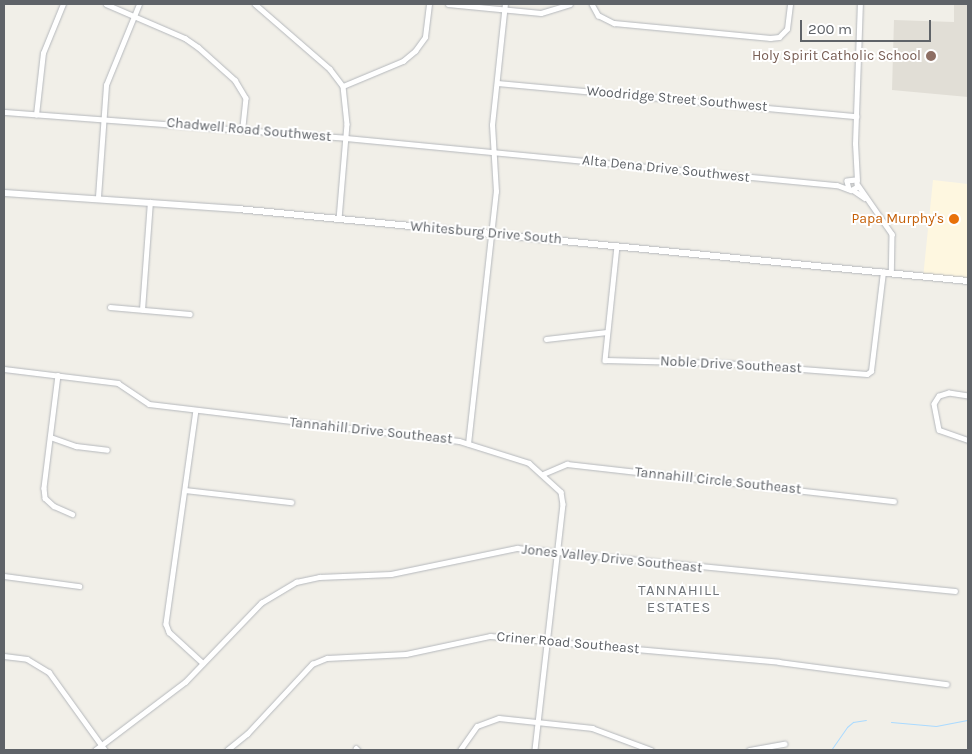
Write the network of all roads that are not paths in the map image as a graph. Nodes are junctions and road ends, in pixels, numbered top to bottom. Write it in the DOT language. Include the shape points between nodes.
graph roads {
  1 [pos="63,4"];
  2 [pos="106,4"];
  3 [pos="139,4"];
  4 [pos="255,4"];
  5 [pos="429,4"];
  6 [pos="448,4"];
  7 [pos="505,4"];
  8 [pos="570,4"];
  9 [pos="592,4"];
  10 [pos="790,4"];
  11 [pos="860,4"];
  12 [pos="504,11"];
  13 [pos="134,15"];
  14 [pos="497,83"];
  15 [pos="343,86"];
  16 [pos="4,112"];
  17 [pos="36,115"];
  18 [pos="856,116"];
  19 [pos="102,119"];
  20 [pos="243,129"];
  21 [pos="346,138"];
  22 [pos="494,152"];
  23 [pos="855,168"];
  24 [pos="849,180"];
  25 [pos="857,183"];
  26 [pos="837,185"];
  27 [pos="851,190"];
  28 [pos="4,193"];
  29 [pos="98,197"];
  30 [pos="865,198"];
  31 [pos="150,202"];
  32 [pos="339,219"];
  33 [pos="492,234"];
  34 [pos="617,246"];
  35 [pos="883,272"];
  36 [pos="891,273"];
  37 [pos="968,281"];
  38 [pos="110,307"];
  39 [pos="142,310"];
  40 [pos="190,314"];
  41 [pos="608,332"];
  42 [pos="546,339"];
  43 [pos="4,369"];
  44 [pos="58,375"];
  45 [pos="968,396"];
  46 [pos="196,410"];
  47 [pos="50,437"];
  48 [pos="968,440"];
  49 [pos="468,444"];
  50 [pos="107,450"];
  51 [pos="543,474"];
  52 [pos="185,490"];
  53 [pos="894,501"];
  54 [pos="291,502"];
  55 [pos="72,514"];
  56 [pos="558,553"];
  57 [pos="4,576"];
  58 [pos="79,586"];
  59 [pos="955,591"];
  60 [pos="549,639"];
  61 [pos="4,656"];
  62 [pos="203,663"];
  63 [pos="947,684"];
  64 [pos="539,722"];
  65 [pos="784,744"];
  66 [pos="103,748"];
  67 [pos="95,750"];
  68 [pos="226,750"];
  69 [pos="460,750"];
  70 [pos="535,750"];
  71 [pos="650,750"];
  72 [pos="749,750"];
  1 -- 17 [label="street" via="43,53"];
  2 -- 13 [label="street"];
  3 -- 13 [label="street"];
  4 -- 15 [label="street" via="330,69"];
  5 -- 15 [label="street" via="425,37 415,51 403,61"];
  6 -- 12 [label="street"];
  7 -- 12 [label="street"];
  8 -- 12 [label="street" via="541,13"];
  9 -- 10 [label="street" via="598,16 614,23 770,38 779,37 787,29"];
  11 -- 18 [label="street"];
  12 -- 14 [label="street"];
  13 -- 19 [label="street" via="106,85"];
  13 -- 20 [label="street" via="185,38 235,80 246,98"];
  14 -- 18 [label="street, Woodridge Street Southwest"];
  14 -- 22 [label="street" via="492,125"];
  15 -- 21 [label="street" via="347,102"];
  16 -- 17 [label="street, Chadwell Road Southwest"];
  17 -- 19 [label="street, Chadwell Road Southwest"];
  18 -- 23 [label="street"];
  19 -- 20 [label="street, Chadwell Road Southwest"];
  19 -- 29 [label="street"];
  20 -- 21 [label="street, Chadwell Road Southwest"];
  21 -- 22 [label="street, Chadwell Road Southwest"];
  21 -- 32 [label="street"];
  22 -- 26 [label="street, Alta Dena Drive Southwest"];
  22 -- 33 [label="street" via="497,173"];
  23 -- 24 [label="street"];
  23 -- 25 [label="street"];
  24 -- 25 [label="street"];
  24 -- 26 [label="street, Alta Dena Drive Southwest"];
  24 -- 27 [label="street"];
  25 -- 27 [label="street"];
  25 -- 30 [label="street"];
  26 -- 27 [label="street, Alta Dena Drive Southwest"];
  27 -- 30 [label="street, Alta Dena Drive Southwest"];
  28 -- 29 [label="main road, Whitesburg Drive South"];
  29 -- 31 [label="main road, Whitesburg Drive South"];
  30 -- 36 [label="street" via="892,234"];
  31 -- 32 [label="main road, Whitesburg Drive South"];
  31 -- 39 [label="street"];
  32 -- 33 [label="main road, Whitesburg Drive South"];
  33 -- 34 [label="main road, Whitesburg Drive South"];
  33 -- 49 [label="street"];
  34 -- 35 [label="main road, Whitesburg Drive South"];
  34 -- 41 [label="street, Noble Drive Southeast"];
  35 -- 36 [label="main road, Whitesburg Drive South"];
  35 -- 41 [label="street, Noble Drive Southeast" via="871,371 867,374 724,363 605,360"];
  36 -- 37 [label="main road, Whitesburg Drive South"];
  38 -- 39 [label="street"];
  39 -- 40 [label="street"];
  41 -- 42 [label="street"];
  43 -- 44 [label="street, Tannahill Drive Southeast"];
  44 -- 46 [label="street, Tannahill Drive Southeast" via="118,383 149,404"];
  44 -- 47 [label="street"];
  45 -- 48 [label="street" via="949,393 939,396 934,404 939,430"];
  46 -- 49 [label="street, Tannahill Drive Southeast" via="459,440"];
  46 -- 52 [label="street"];
  47 -- 50 [label="street" via="76,446"];
  47 -- 55 [label="street" via="45,498"];
  49 -- 51 [label="street, Tannahill Drive Southeast" via="529,463"];
  51 -- 53 [label="street, Tannahill Circle Southeast" via="567,464"];
  51 -- 56 [label="street, Tannahill Drive Southeast" via="561,492"];
  52 -- 54 [label="street"];
  52 -- 62 [label="street" via="166,624 170,632"];
  56 -- 59 [label="street, Jones Valley Drive Southeast"];
  56 -- 60 [label="street, Tannahill Drive Southeast"];
  56 -- 62 [label="street, Jones Valley Drive Southeast" via="517,548 391,574 319,577 296,582 261,603"];
  57 -- 58 [label="street"];
  60 -- 63 [label="street, Criner Road Southeast" via="779,662"];
  60 -- 64 [label="street, Tannahill Drive Southeast"];
  60 -- 68 [label="street, Criner Road Southeast" via="490,636 406,654 327,658 312,664 246,734"];
  61 -- 66 [label="street" via="27,659 49,672"];
  62 -- 66 [label="street, Jones Valley Drive Southeast" via="185,682"];
  64 -- 69 [label="street" via="499,718 482,722 472,730"];
  64 -- 70 [label="street, Tannahill Drive Southeast"];
  64 -- 71 [label="street" via="592,728"];
  65 -- 72 [label="street"];
  66 -- 67 [label="street, Jones Valley Drive Southeast"];
}
